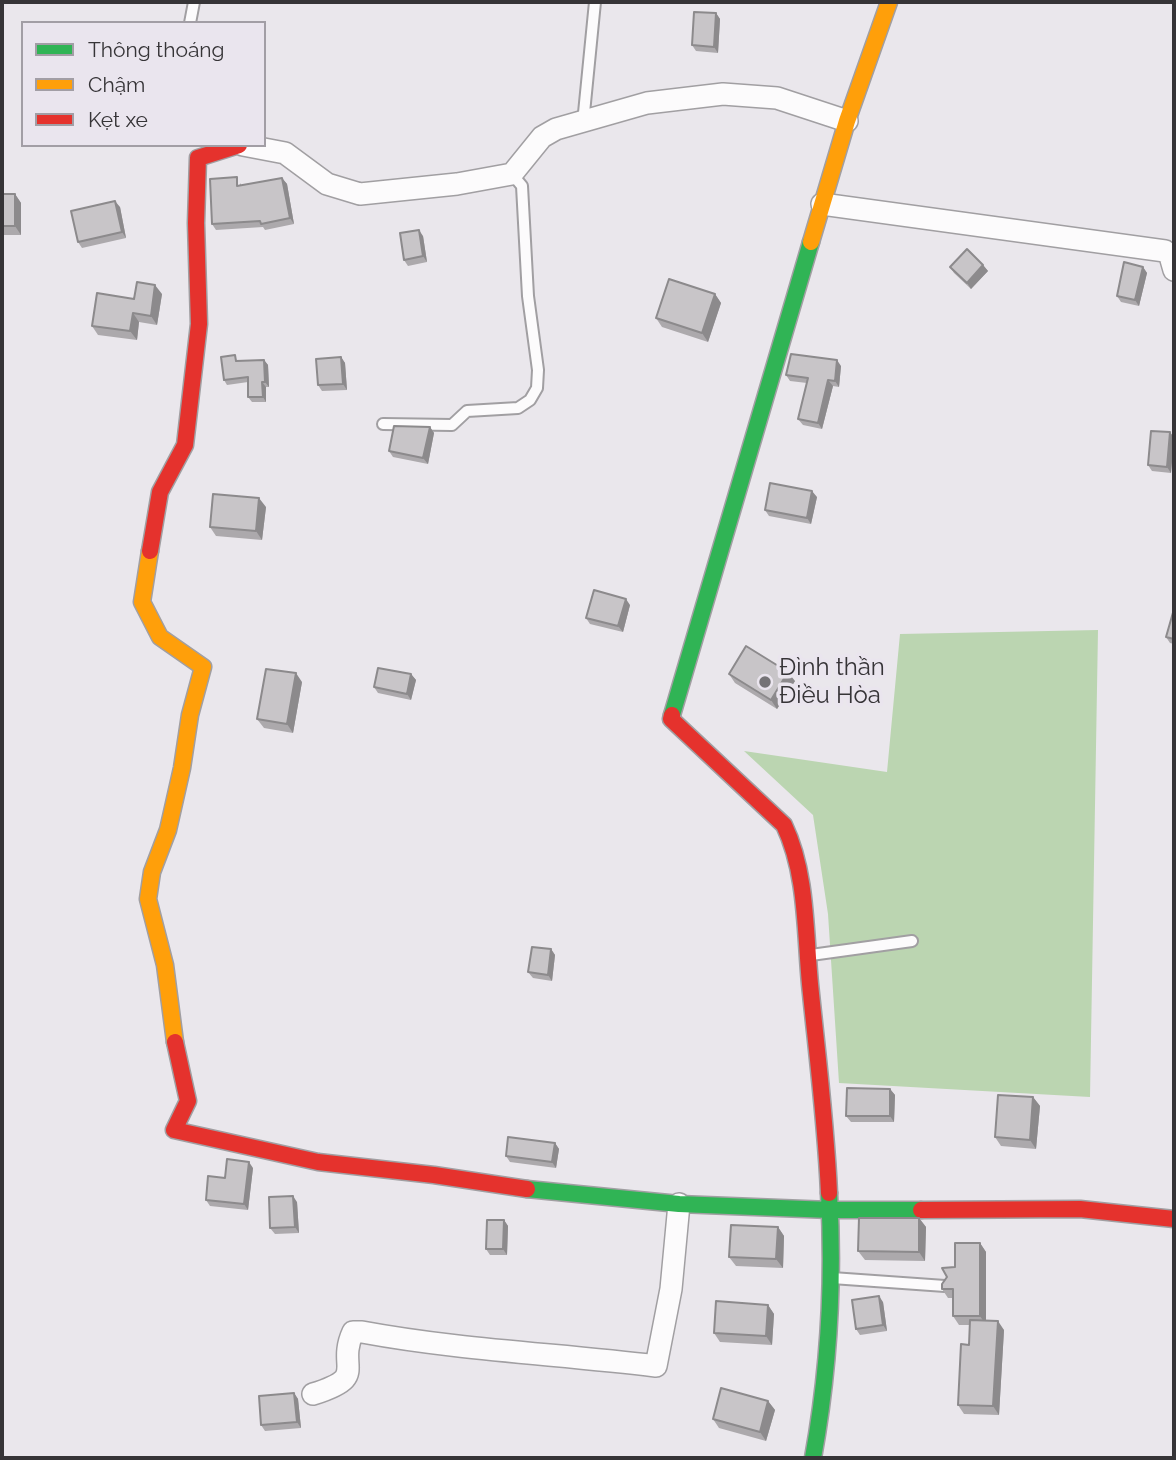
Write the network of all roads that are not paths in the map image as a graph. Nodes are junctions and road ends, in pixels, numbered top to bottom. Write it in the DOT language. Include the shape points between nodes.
graph roads {
  1 [pos="194,2"];
  2 [pos="595,2"];
  3 [pos="889,2"];
  4 [pos="190,21"];
  5 [pos="846,121"];
  6 [pos="583,123"];
  7 [pos="228,147"];
  8 [pos="252,147"];
  9 [pos="197,152"];
  10 [pos="512,174"];
  11 [pos="822,204"];
  12 [pos="1174,270"];
  13 [pos="383,424"];
  14 [pos="912,941"];
  15 [pos="808,955"];
  16 [pos="679,1204"];
  17 [pos="831,1210"];
  18 [pos="1174,1219"];
  19 [pos="830,1278"];
  20 [pos="944,1286"];
  21 [pos="313,1394"];
  22 [pos="813,1458"];
  1 -- 4 [label="lane"];
  2 -- 6 [label="lane"];
  3 -- 5 [label="street"];
  5 -- 6 [label="street" via="777,98 723,94 647,103"];
  5 -- 11 [label="street"];
  6 -- 10 [label="street" via="542,137"];
  7 -- 9 [label="street"];
  8 -- 10 [label="street" via="285,153 327,184 359,194"];
  9 -- 16 [label="street" via="199,324 185,445 160,492 142,601 160,637 203,667 168,830 152,872 148,899 188,1101 174,1130 318,1162"];
  10 -- 13 [label="lane" via="522,186 528,296 538,370 534,394 518,408 467,411 452,425"];
  11 -- 12 [label="street" via="1165,251"];
  11 -- 15 [label="street" via="671,719 791,835"];
  14 -- 15 [label="lane"];
  15 -- 17 [label="street"];
  16 -- 17 [label="street"];
  16 -- 21 [label="street" via="671,1289 656,1366 353,1332 344,1381"];
  17 -- 18 [label="street" via="1080,1209"];
  17 -- 19 [label="street"];
  19 -- 20 [label="lane"];
  19 -- 22 [label="street" via="824,1407"];
}
